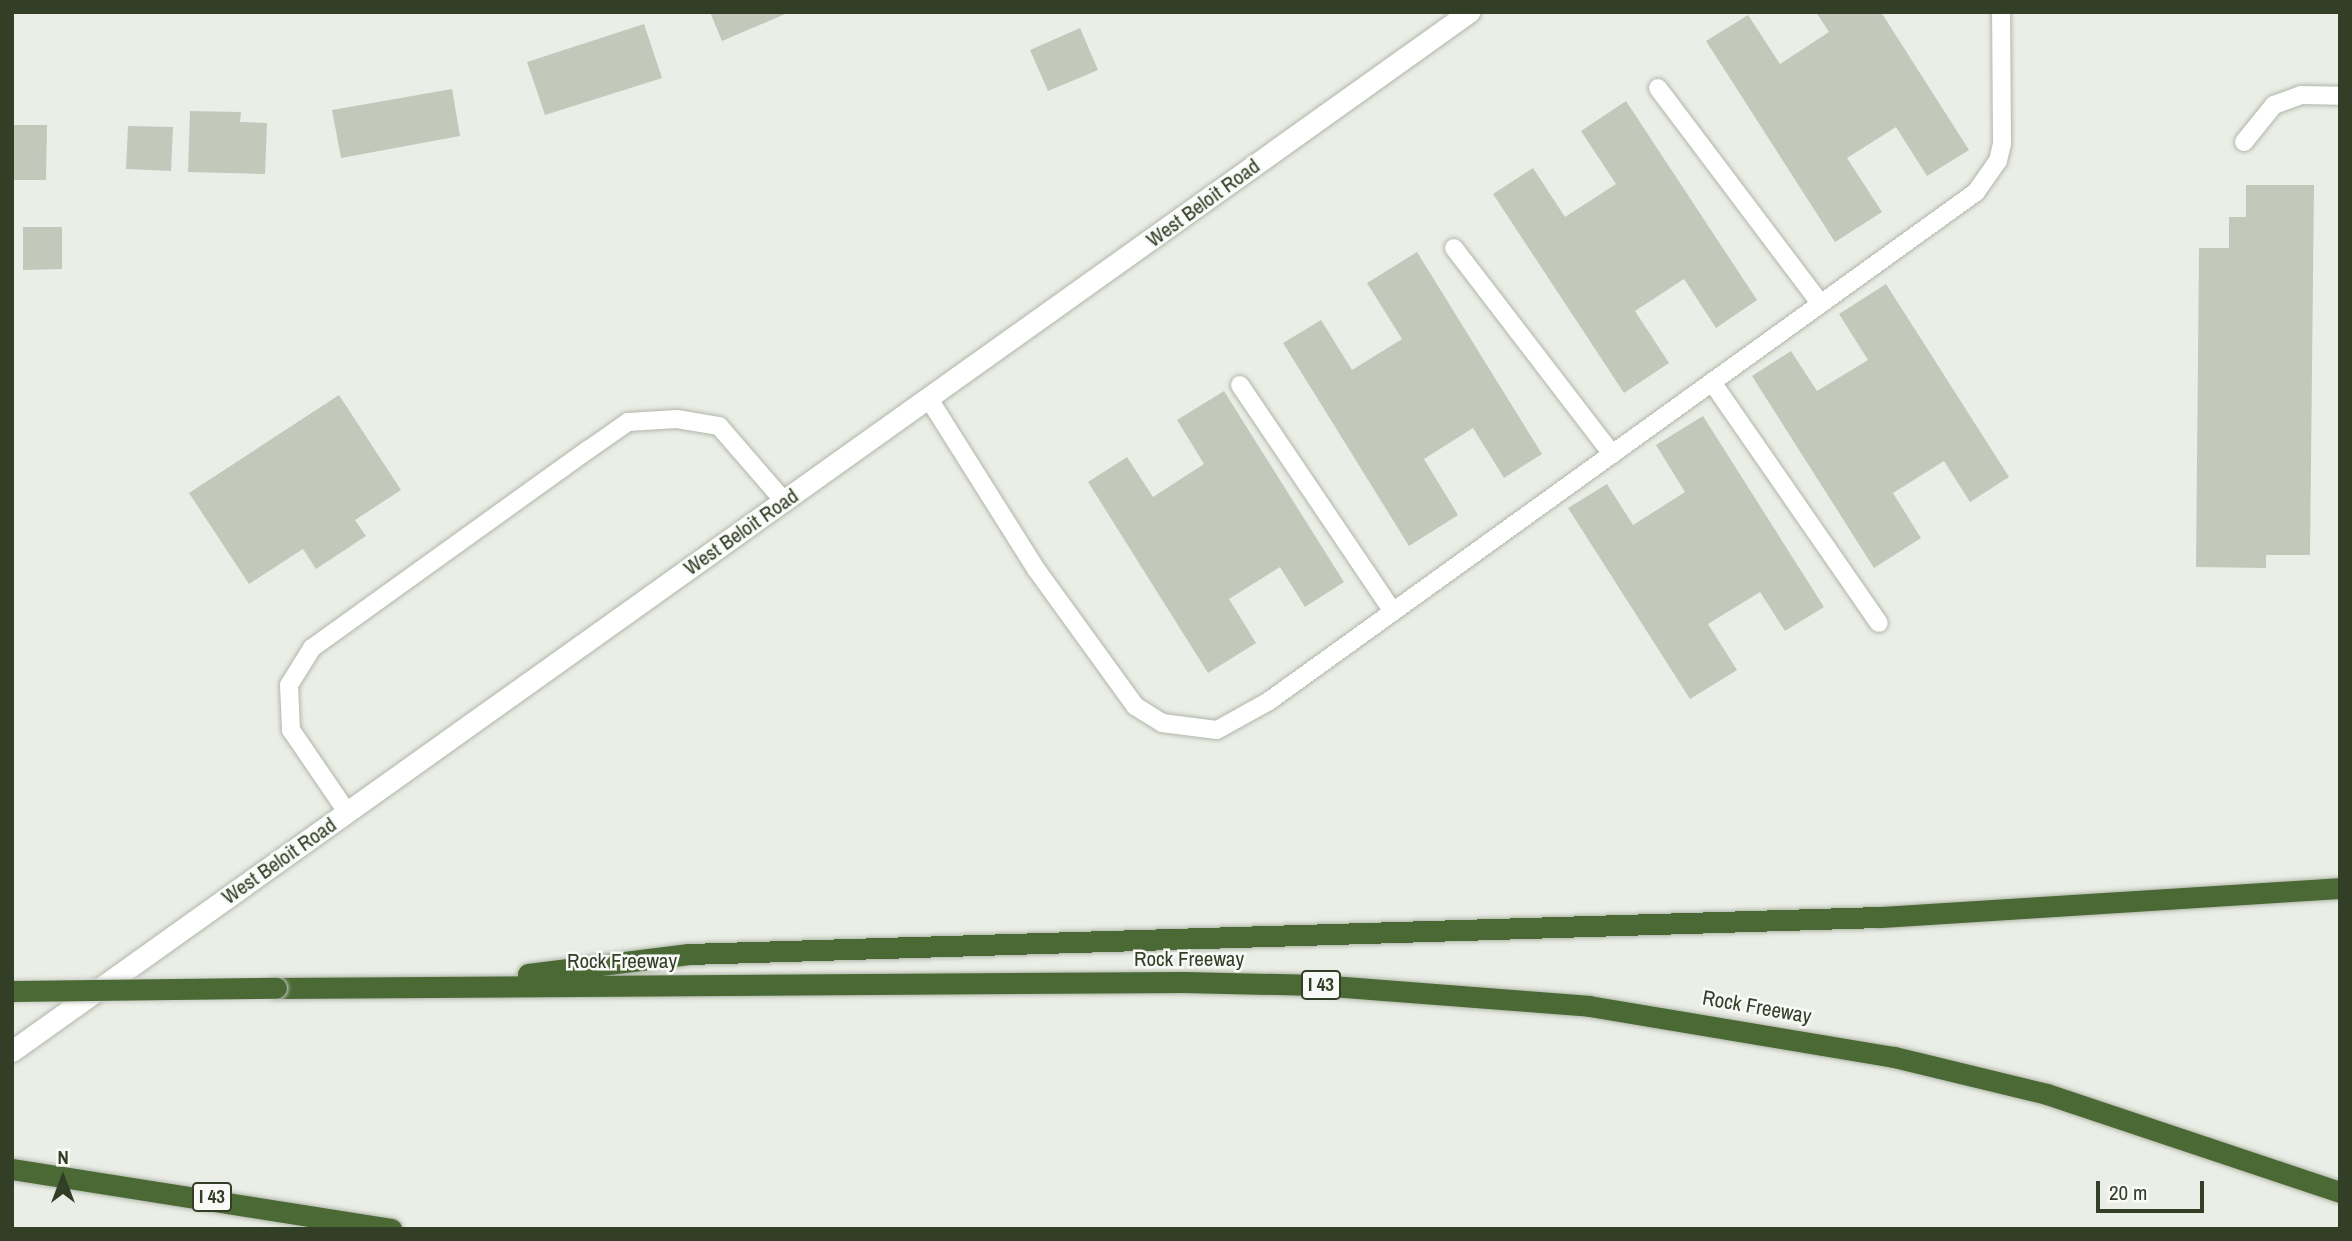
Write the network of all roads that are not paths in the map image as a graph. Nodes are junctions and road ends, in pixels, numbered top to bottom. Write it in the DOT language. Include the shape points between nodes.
graph roads {
  1 [pos="1469,12"];
  2 [pos="2001,12"];
  3 [pos="1658,88"];
  4 [pos="2340,96"];
  5 [pos="2244,142"];
  6 [pos="1454,248"];
  7 [pos="1821,303"];
  8 [pos="1712,382"];
  9 [pos="1240,386"];
  10 [pos="929,399"];
  11 [pos="1612,454"];
  12 [pos="784,501"];
  13 [pos="1391,609"];
  14 [pos="1879,623"];
  15 [pos="347,812"];
  16 [pos="2340,888"];
  17 [pos="426,987"];
  18 [pos="12,992"];
  19 [pos="12,1051"];
  20 [pos="22,1170"];
  21 [pos="2340,1192"];
  22 [pos="391,1229"];
  1 -- 10 [label="main road, West Beloit Road"];
  2 -- 7 [label="lane" via="2002,144 1988,180"];
  3 -- 7 [label="lane"];
  4 -- 5 [label="lane" via="2301,95 2274,105"];
  6 -- 11 [label="lane"];
  7 -- 8 [label="lane"];
  8 -- 11 [label="lane"];
  8 -- 14 [label="lane"];
  9 -- 13 [label="lane"];
  10 -- 12 [label="main road, West Beloit Road"];
  10 -- 13 [label="lane" via="1111,677 1135,706 1162,723 1217,730 1269,701"];
  11 -- 13 [label="lane"];
  12 -- 15 [label="main road, West Beloit Road"];
  12 -- 15 [label="lane" via="719,426 677,419 628,422 588,450 312,648 289,685 291,730"];
  15 -- 19 [label="main road, West Beloit Road"];
  16 -- 17 [label="highway" via="1880,917 690,954"];
  17 -- 18 [label="highway, Rock Freeway / I 43, bridge"];
  17 -- 21 [label="highway, Rock Freeway / I 43" via="1184,982 1319,985 1589,1006 1856,1050 2047,1094"];
  20 -- 22 [label="highway, I 43"];
}
